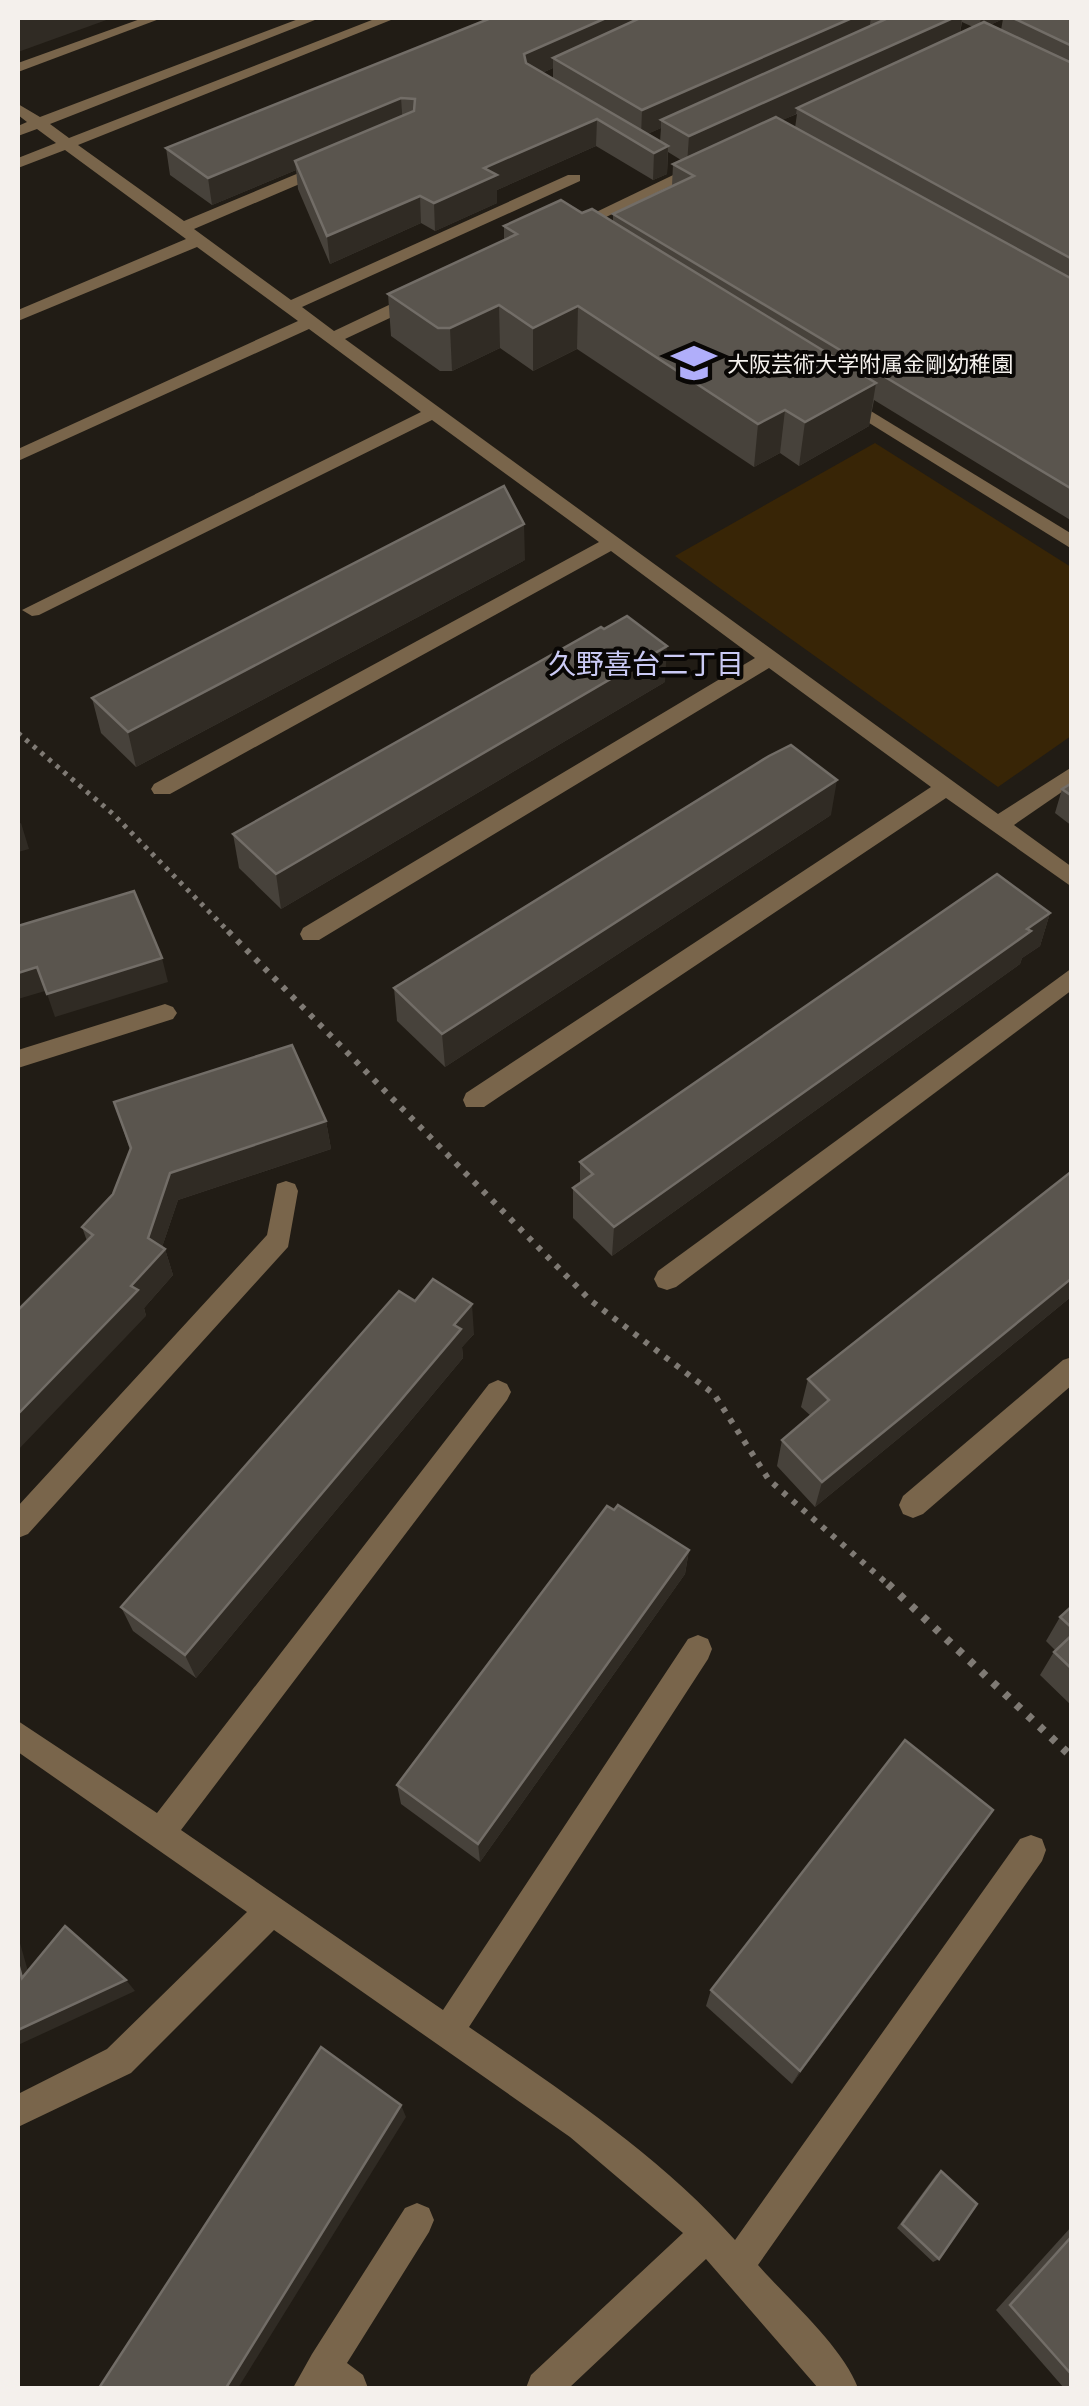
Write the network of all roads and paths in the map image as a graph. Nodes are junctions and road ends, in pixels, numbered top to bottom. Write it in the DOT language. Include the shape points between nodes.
graph roads {
  1 [pos="155,18"];
  2 [pos="313,18"];
  3 [pos="389,18"];
  4 [pos="18,68"];
  5 [pos="18,108"];
  6 [pos="38,123"];
  7 [pos="18,131"];
  8 [pos="66,144"];
  9 [pos="721,158"];
  10 [pos="339,162"];
  11 [pos="18,163"];
  12 [pos="574,178"];
  13 [pos="182,228"];
  14 [pos="588,238"];
  15 [pos="198,240"];
  16 [pos="435,290"];
  17 [pos="289,306"];
  18 [pos="18,316"];
  19 [pos="311,322"];
  20 [pos="332,338"];
  21 [pos="822,385"];
  22 [pos="434,412"];
  23 [pos="18,456"];
  24 [pos="612,543"];
  25 [pos="1072,543"];
  26 [pos="32,610"];
  27 [pos="770,658"];
  28 [pos="18,733"];
  29 [pos="1072,774"];
  30 [pos="946,787"];
  31 [pos="162,789"];
  32 [pos="998,825"];
  33 [pos="1072,879"];
  34 [pos="311,934"];
  35 [pos="1072,977"];
  36 [pos="165,1013"];
  37 [pos="18,1060"];
  38 [pos="475,1100"];
  39 [pos="286,1191"];
  40 [pos="667,1279"];
  41 [pos="1072,1368"];
  42 [pos="498,1392"];
  43 [pos="912,1504"];
  44 [pos="18,1524"];
  45 [pos="698,1649"];
  46 [pos="18,1736"];
  47 [pos="1072,1757"];
  48 [pos="160,1833"];
  49 [pos="1031,1850"];
  50 [pos="271,1911"];
  51 [pos="447,2032"];
  52 [pos="18,2111"];
  53 [pos="417,2220"];
  54 [pos="707,2234"];
  55 [pos="737,2266"];
  56 [pos="328,2381"];
  57 [pos="544,2388"];
  58 [pos="840,2388"];
  1 -- 4 [label="street"];
  2 -- 6 [label="street"];
  3 -- 8 [label="street"];
  5 -- 6 [label="street"];
  6 -- 7 [label="street"];
  6 -- 8 [label="street"];
  8 -- 11 [label="street"];
  8 -- 13 [label="street"];
  9 -- 14 [label="street" via="678,170 563,231"];
  10 -- 13 [label="street"];
  12 -- 17 [label="street"];
  13 -- 15 [label="street"];
  15 -- 17 [label="street"];
  15 -- 18 [label="street"];
  16 -- 20 [label="street"];
  17 -- 19 [label="street"];
  19 -- 20 [label="street"];
  19 -- 23 [label="street"];
  20 -- 22 [label="street"];
  21 -- 25 [label="street"];
  22 -- 24 [label="street"];
  22 -- 26 [label="street"];
  24 -- 27 [label="street"];
  24 -- 31 [label="street"];
  27 -- 30 [label="street"];
  27 -- 34 [label="street"];
  28 -- 47 [label="path" via="113,814 590,1300 714,1394 770,1480"];
  29 -- 32 [label="street"];
  30 -- 32 [label="street"];
  30 -- 38 [label="street"];
  32 -- 33 [label="street"];
  35 -- 40 [label="street"];
  36 -- 37 [label="street"];
  39 -- 44 [label="street" via="279,1239"];
  41 -- 43 [label="street"];
  42 -- 48 [label="street"];
  45 -- 51 [label="street"];
  46 -- 48 [label="street"];
  48 -- 50 [label="street"];
  49 -- 55 [label="street"];
  50 -- 51 [label="street"];
  50 -- 52 [label="street" via="119,2061"];
  51 -- 54 [label="street" via="582,2125"];
  53 -- 56 [label="street"];
  54 -- 55 [label="street"];
  54 -- 57 [label="street"];
  55 -- 58 [label="street"];
}
